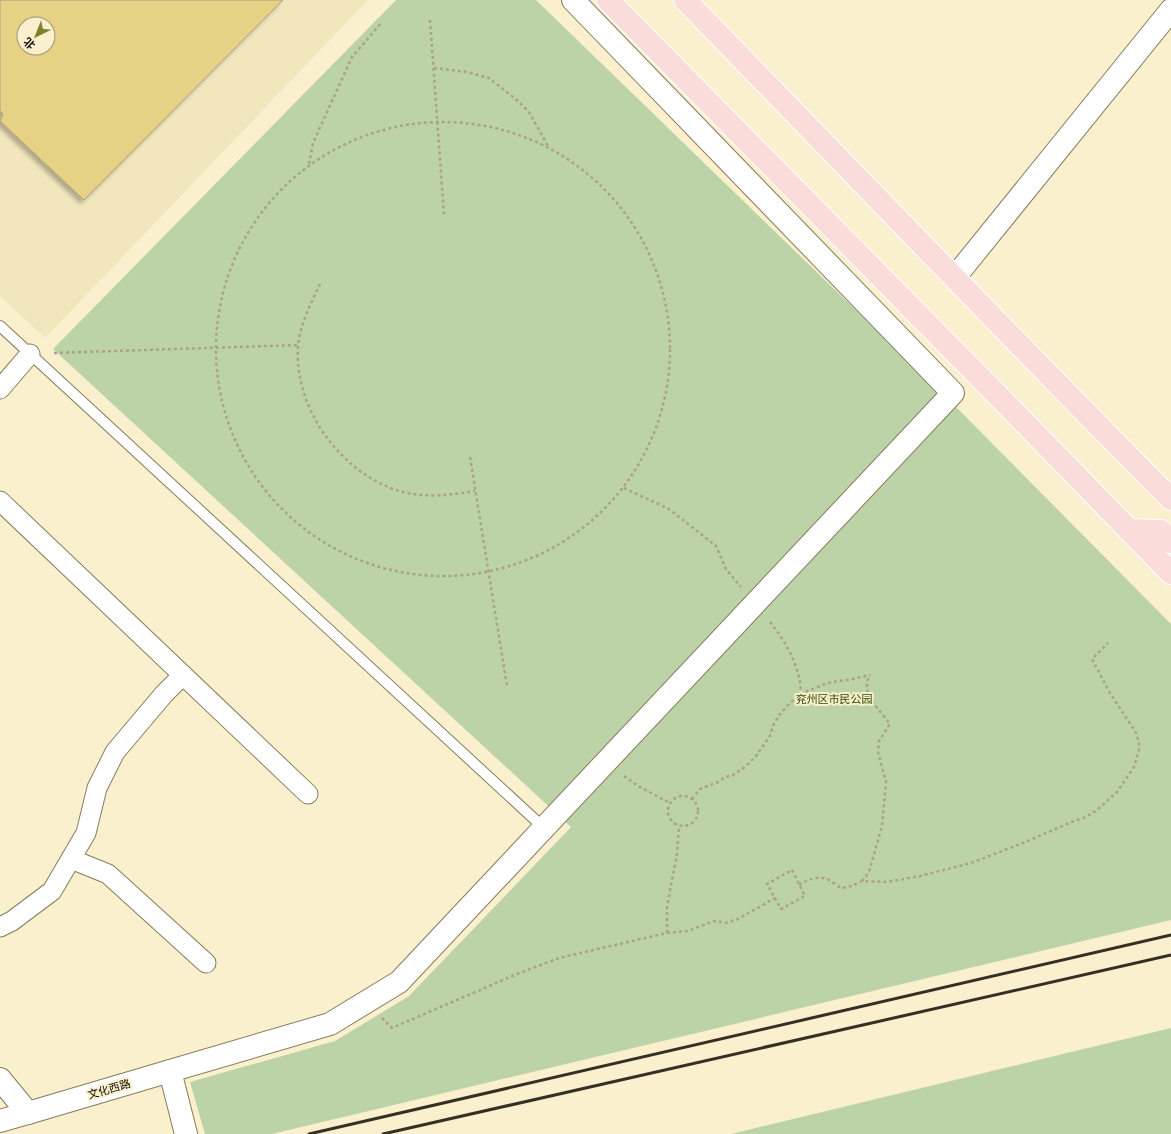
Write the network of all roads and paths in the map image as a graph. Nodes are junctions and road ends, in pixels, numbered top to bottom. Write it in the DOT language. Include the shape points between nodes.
graph roads {
  1 [pos="573,0"];
  2 [pos="608,0"];
  3 [pos="685,0"];
  4 [pos="1171,10"];
  5 [pos="430,20"];
  6 [pos="382,22"];
  7 [pos="434,68"];
  8 [pos="437,121"];
  9 [pos="550,148"];
  10 [pos="309,165"];
  11 [pos="444,215"];
  12 [pos="955,277"];
  13 [pos="320,284"];
  14 [pos="0,326"];
  15 [pos="298,345"];
  16 [pos="215,347"];
  17 [pos="30,354"];
  18 [pos="0,389"];
  19 [pos="470,457"];
  20 [pos="624,488"];
  21 [pos="475,491"];
  22 [pos="1168,496"];
  23 [pos="0,501"];
  24 [pos="1128,530"];
  25 [pos="1166,536"];
  26 [pos="488,571"];
  27 [pos="1171,573"];
  28 [pos="754,604"];
  29 [pos="1108,643"];
  30 [pos="183,674"];
  31 [pos="507,686"];
  32 [pos="801,695"];
  33 [pos="606,761"];
  34 [pos="308,794"];
  35 [pos="692,799"];
  36 [pos="670,804"];
  37 [pos="680,826"];
  38 [pos="544,828"];
  39 [pos="71,859"];
  40 [pos="862,881"];
  41 [pos="799,885"];
  42 [pos="775,898"];
  43 [pos="0,927"];
  44 [pos="667,933"];
  45 [pos="206,963"];
  46 [pos="366,1002"];
  47 [pos="170,1071"];
  48 [pos="0,1079"];
  49 [pos="28,1113"];
  50 [pos="0,1121"];
  51 [pos="186,1134"];
  1 -- 28 [label="street, 文化西路" via="953,393"];
  2 -- 24 [label="main road"];
  3 -- 12 [label="main road"];
  4 -- 12 [label="street"];
  5 -- 7 [label="path"];
  6 -- 10 [label="path" via="352,57 313,142"];
  7 -- 8 [label="path"];
  7 -- 9 [label="path" via="489,78 528,112"];
  8 -- 9 [label="path" via="467,121 542,142"];
  8 -- 10 [label="path" via="419,121 372,131 328,151"];
  8 -- 11 [label="path"];
  9 -- 20 [label="path" via="606,187 651,251 672,327 666,405 635,476"];
  10 -- 16 [label="path" via="290,179 258,214 234,256 220,302"];
  12 -- 22 [label="main road"];
  13 -- 15 [label="path" via="305,318"];
  14 -- 17 [label="lane"];
  15 -- 16 [label="path"];
  15 -- 21 [label="path" via="297,362 302,386 322,433 341,456 360,472 381,484 403,492 449,495"];
  16 -- 17 [label="path"];
  16 -- 26 [label="path" via="220,397 235,442 260,484 292,520 358,561 434,578"];
  17 -- 18 [label="street"];
  17 -- 38 [label="lane"];
  19 -- 21 [label="path"];
  20 -- 26 [label="path" via="582,533 512,568"];
  20 -- 28 [label="path" via="669,509 716,546 726,569"];
  21 -- 26 [label="path"];
  22 -- 25 [label="main road"];
  23 -- 30 [label="street"];
  24 -- 25 [label="main road"];
  24 -- 27 [label="main road"];
  26 -- 31 [label="path"];
  28 -- 32 [label="path" via="777,631 788,650 800,679"];
  28 -- 33 [label="street, 文化西路"];
  29 -- 40 [label="path" via="1092,660 1139,742 1134,767 1117,792 1086,817 977,860 934,873 894,881"];
  30 -- 34 [label="street"];
  30 -- 39 [label="street" via="116,752 97,788 86,833"];
  32 -- 35 [label="path" via="779,716 766,742 745,767 700,789"];
  32 -- 40 [label="path" via="832,682 870,675 867,680 868,692 890,724 879,741 878,752 886,782 882,826 869,872"];
  33 -- 36 [label="path" via="638,786"];
  33 -- 38 [label="street, 文化西路"];
  35 -- 36 [label="path" via="677,797"];
  35 -- 37 [label="path" via="698,807 697,818 690,825"];
  36 -- 37 [label="path" via="669,817"];
  37 -- 44 [label="path" via="667,907"];
  38 -- 46 [label="street, 文化西路" via="399,982"];
  39 -- 43 [label="street" via="52,891"];
  39 -- 45 [label="street" via="108,874"];
  40 -- 41 [label="path" via="841,888 828,879 813,878"];
  41 -- 42 [label="path" via="805,896 781,909"];
  41 -- 42 [label="path" via="792,870 767,884"];
  42 -- 44 [label="path" via="726,923 714,921 688,931"];
  44 -- 46 [label="path" via="559,958 392,1028"];
  46 -- 47 [label="street, 文化西路" via="330,1024"];
  47 -- 49 [label="street, 文化西路"];
  47 -- 51 [label="street"];
  48 -- 49 [label="street"];
  49 -- 50 [label="street, 文化西路"];
}
